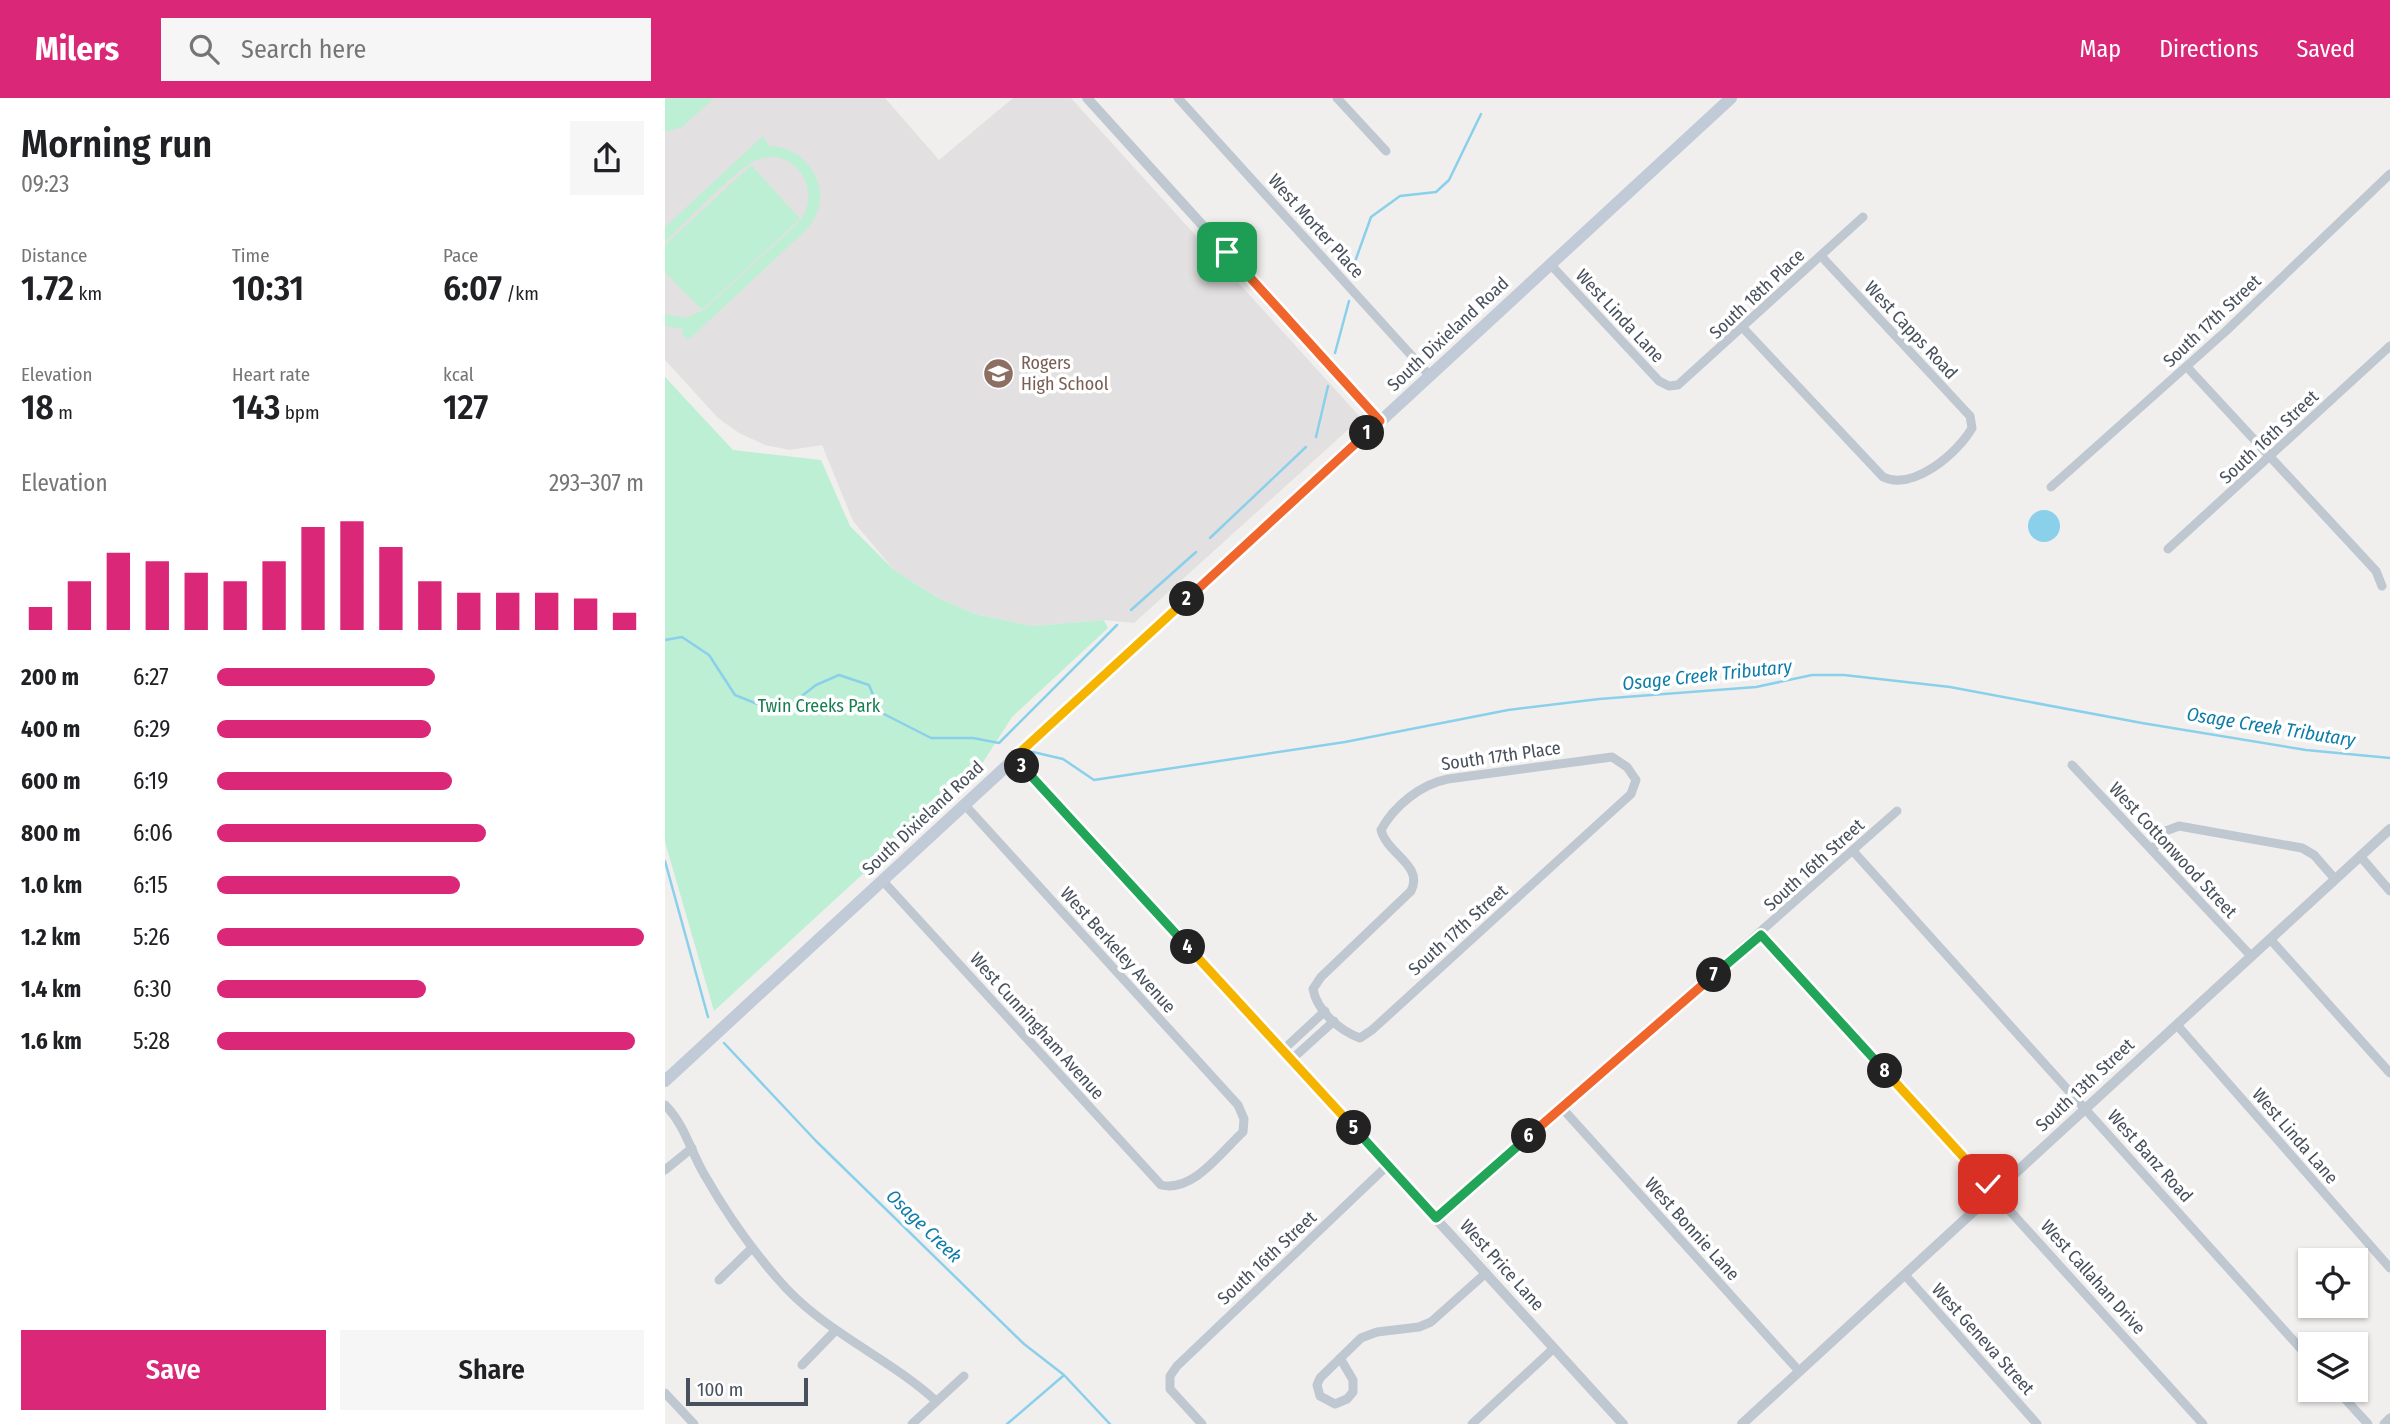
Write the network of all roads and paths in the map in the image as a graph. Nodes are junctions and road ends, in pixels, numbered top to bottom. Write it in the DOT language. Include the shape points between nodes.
graph roads {
  1 [pos="1087,98"];
  2 [pos="1178,98"];
  3 [pos="1338,98"];
  4 [pos="1731,98"];
  5 [pos="1386,151"];
  6 [pos="2390,174"];
  7 [pos="1863,218"];
  8 [pos="1822,256"];
  9 [pos="1550,264"];
  10 [pos="1744,328"];
  11 [pos="2390,346"];
  12 [pos="2187,367"];
  13 [pos="1430,376"];
  14 [pos="1668,386"];
  15 [pos="1380,421"];
  16 [pos="2270,459"];
  17 [pos="2051,486"];
  18 [pos="2168,550"];
  19 [pos="2382,586"];
  20 [pos="1015,757"];
  21 [pos="2072,765"];
  22 [pos="1636,780"];
  23 [pos="964,804"];
  24 [pos="1897,811"];
  25 [pos="2390,829"];
  26 [pos="2153,849"];
  27 [pos="1853,851"];
  28 [pos="2360,856"];
  29 [pos="2335,879"];
  30 [pos="882,880"];
  31 [pos="2390,891"];
  32 [pos="1761,935"];
  33 [pos="2270,939"];
  34 [pos="2251,956"];
  35 [pos="1325,1011"];
  36 [pos="1334,1021"];
  37 [pos="2177,1025"];
  38 [pos="1283,1050"];
  39 [pos="1292,1059"];
  40 [pos="2390,1073"];
  41 [pos="665,1081"];
  42 [pos="665,1105"];
  43 [pos="1562,1108"];
  44 [pos="2086,1108"];
  45 [pos="692,1148"];
  46 [pos="1388,1165"];
  47 [pos="665,1170"];
  48 [pos="1173,1188"];
  49 [pos="1995,1192"];
  50 [pos="1436,1218"];
  51 [pos="752,1248"];
  52 [pos="2390,1268"];
  53 [pos="1486,1273"];
  54 [pos="1905,1275"];
  55 [pos="719,1280"];
  56 [pos="835,1331"];
  57 [pos="2298,1346"];
  58 [pos="1553,1348"];
  59 [pos="1340,1358"];
  60 [pos="802,1365"];
  61 [pos="1799,1371"];
  62 [pos="964,1376"];
  63 [pos="665,1393"];
  64 [pos="936,1401"];
  65 [pos="2348,1402"];
  66 [pos="2390,1418"];
  67 [pos="694,1424"];
  68 [pos="912,1424"];
  69 [pos="1202,1424"];
  70 [pos="1472,1424"];
  71 [pos="1623,1424"];
  72 [pos="1742,1424"];
  73 [pos="2037,1424"];
  74 [pos="2203,1424"];
  75 [pos="2368,1424"];
  76 [pos="2383,1424"];
  1 -- 15 [label="street"];
  2 -- 13 [label="street, West Morter Place"];
  3 -- 5 [label="street"];
  4 -- 9 [label="main road, South Dixieland Road"];
  6 -- 12 [label="street, South 17th Street"];
  7 -- 8 [label="street, South 18th Place"];
  8 -- 10 [label="street, South 18th Place"];
  8 -- 10 [label="street, West Capps Road" via="1969,416 1972,428 1925,474 1891,480 1876,472"];
  9 -- 13 [label="main road, South Dixieland Road"];
  9 -- 14 [label="street, West Linda Lane"];
  10 -- 14 [label="street, South 18th Place" via="1684,382"];
  11 -- 16 [label="street, South 16th Street"];
  12 -- 16 [label="street"];
  12 -- 17 [label="street, South 17th Street"];
  13 -- 15 [label="main road, South Dixieland Road"];
  15 -- 20 [label="main road, South Dixieland Road"];
  16 -- 18 [label="street, South 16th Street"];
  16 -- 19 [label="street" via="2376,571"];
  20 -- 23 [label="main road, South Dixieland Road"];
  20 -- 38 [label="street, West Price Lane"];
  21 -- 26 [label="street, West Cottonwood Street"];
  22 -- 35 [label="street, South 17th Place" via="1612,757 1448,779 1416,792 1381,830 1415,873 1416,881 1321,977 1313,989 1315,1000"];
  22 -- 36 [label="street, South 17th Street" via="1631,794 1372,1030 1360,1038"];
  23 -- 30 [label="main road, South Dixieland Road"];
  23 -- 48 [label="street, West Berkeley Avenue" via="1238,1105 1243,1132 1187,1184"];
  24 -- 27 [label="street, South 16th Street"];
  25 -- 28 [label="street, South 13th Street"];
  26 -- 29 [label="street" via="2163,832 2179,827 2302,848"];
  26 -- 34 [label="street, West Cottonwood Street"];
  27 -- 32 [label="street, South 16th Street"];
  27 -- 44 [label="street, West Banz Road"];
  28 -- 29 [label="street, South 13th Street"];
  28 -- 31 [label="street"];
  29 -- 33 [label="street, South 13th Street"];
  30 -- 41 [label="main road, South Dixieland Road"];
  30 -- 48 [label="street, West Cunningham Avenue" via="1161,1185"];
  32 -- 43 [label="street, South 16th Street"];
  32 -- 49 [label="street, West Callahan Drive"];
  33 -- 34 [label="street, South 13th Street"];
  33 -- 40 [label="street"];
  34 -- 37 [label="street, South 13th Street"];
  35 -- 36 [label="street, South 17th Place"];
  35 -- 38 [label="street"];
  36 -- 39 [label="street"];
  37 -- 44 [label="street, South 13th Street"];
  37 -- 52 [label="street, West Linda Lane"];
  38 -- 39 [label="street, West Price Lane"];
  39 -- 46 [label="street, West Price Lane"];
  42 -- 45 [label="street" via="679,1120"];
  43 -- 50 [label="street, South 16th Street"];
  43 -- 61 [label="street, West Bonnie Lane"];
  44 -- 49 [label="street, South 13th Street"];
  44 -- 57 [label="street, West Banz Road"];
  45 -- 47 [label="street"];
  45 -- 51 [label="street" via="702,1172"];
  46 -- 50 [label="street, West Price Lane"];
  46 -- 69 [label="street, South 16th Street" via="1170,1376 1170,1389"];
  49 -- 54 [label="street, South 13th Street"];
  49 -- 74 [label="street, West Callahan Drive"];
  50 -- 53 [label="street, West Price Lane"];
  51 -- 55 [label="street"];
  51 -- 56 [label="street" via="779,1282"];
  53 -- 58 [label="street, West Price Lane"];
  53 -- 59 [label="street" via="1425,1326 1370,1334"];
  54 -- 61 [label="street, South 13th Street"];
  54 -- 73 [label="street, West Geneva Street"];
  56 -- 60 [label="street"];
  56 -- 64 [label="street"];
  58 -- 70 [label="street"];
  58 -- 71 [label="street, West Price Lane"];
  59 -- 59 [label="street" via="1317,1385 1320,1396 1335,1404 1353,1392 1353,1380"];
  61 -- 72 [label="street, South 13th Street"];
  62 -- 64 [label="street"];
  63 -- 67 [label="street"];
  64 -- 68 [label="street"];
  65 -- 75 [label="street"];
  66 -- 76 [label="street"];
}
